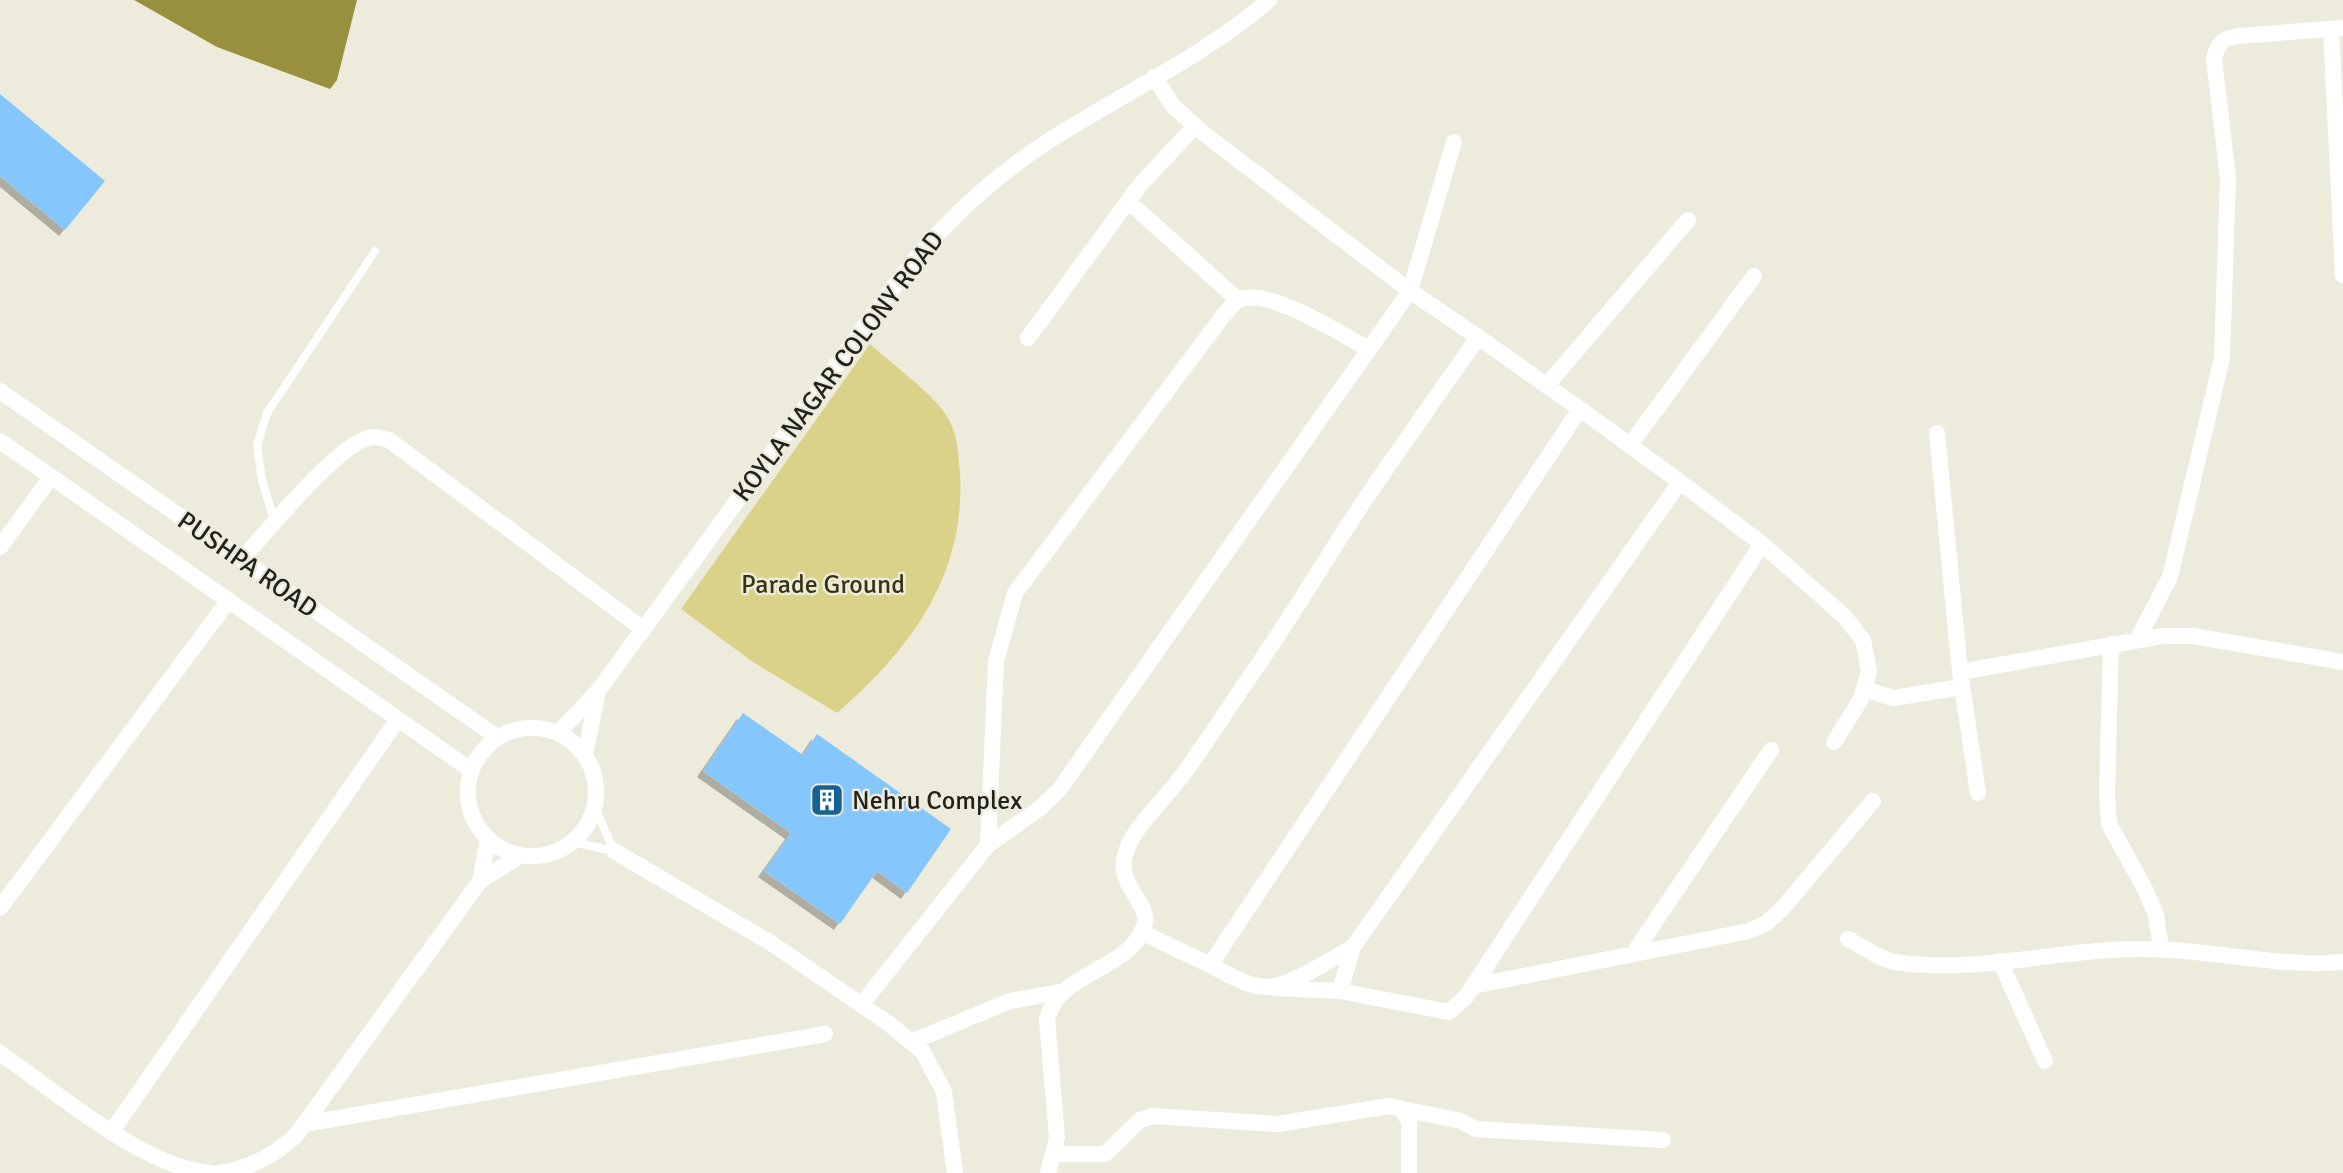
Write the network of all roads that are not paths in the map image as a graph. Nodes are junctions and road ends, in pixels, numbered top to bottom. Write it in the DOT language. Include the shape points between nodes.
graph roads {
  1 [pos="1269,0"];
  2 [pos="2337,29"];
  3 [pos="1154,77"];
  4 [pos="1195,126"];
  5 [pos="1454,142"];
  6 [pos="1129,202"];
  7 [pos="1688,220"];
  8 [pos="375,251"];
  9 [pos="2343,275"];
  10 [pos="1754,276"];
  11 [pos="1410,290"];
  12 [pos="1238,300"];
  13 [pos="1478,337"];
  14 [pos="1028,338"];
  15 [pos="1369,349"];
  16 [pos="1547,385"];
  17 [pos="0,391"];
  18 [pos="1580,409"];
  19 [pos="1937,433"];
  20 [pos="0,441"];
  21 [pos="1630,445"];
  22 [pos="51,477"];
  23 [pos="1680,482"];
  24 [pos="275,523"];
  25 [pos="1762,544"];
  26 [pos="0,547"];
  27 [pos="242,559"];
  28 [pos="229,600"];
  29 [pos="643,629"];
  30 [pos="2137,640"];
  31 [pos="2111,644"];
  32 [pos="2343,662"];
  33 [pos="1961,679"];
  34 [pos="1864,689"];
  35 [pos="597,691"];
  36 [pos="398,719"];
  37 [pos="558,733"];
  38 [pos="497,737"];
  39 [pos="1834,742"];
  40 [pos="1771,750"];
  41 [pos="585,755"];
  42 [pos="471,770"];
  43 [pos="1978,793"];
  44 [pos="1873,801"];
  45 [pos="595,807"];
  46 [pos="488,839"];
  47 [pos="573,842"];
  48 [pos="988,845"];
  49 [pos="614,851"];
  50 [pos="521,855"];
  51 [pos="480,881"];
  52 [pos="0,908"];
  53 [pos="1142,932"];
  54 [pos="1848,939"];
  55 [pos="1353,947"];
  56 [pos="2161,949"];
  57 [pos="1633,954"];
  58 [pos="2000,961"];
  59 [pos="2343,962"];
  60 [pos="1210,965"];
  61 [pos="1473,986"];
  62 [pos="1268,987"];
  63 [pos="1340,991"];
  64 [pos="1060,992"];
  65 [pos="861,1004"];
  66 [pos="825,1034"];
  67 [pos="911,1042"];
  68 [pos="0,1053"];
  69 [pos="2045,1061"];
  70 [pos="1389,1106"];
  71 [pos="304,1124"];
  72 [pos="112,1130"];
  73 [pos="1663,1140"];
  74 [pos="1053,1154"];
  75 [pos="189,1172"];
  76 [pos="211,1173"];
  77 [pos="220,1173"];
  78 [pos="955,1173"];
  79 [pos="1048,1173"];
  80 [pos="1409,1173"];
  1 -- 3 [label="street, KOYLA NAGAR COLONY ROAD"];
  2 -- 9 [label="street"];
  2 -- 30 [label="street" via="2238,36 2223,39 2216,47 2228,178 2222,358 2170,577"];
  3 -- 4 [label="street" via="1173,106"];
  3 -- 29 [label="street, KOYLA NAGAR COLONY ROAD" via="1042,145 937,232"];
  4 -- 6 [label="street"];
  4 -- 11 [label="street"];
  5 -- 11 [label="street"];
  6 -- 12 [label="street"];
  6 -- 14 [label="street"];
  7 -- 16 [label="street"];
  8 -- 24 [label="lane" via="267,413 257,445"];
  10 -- 21 [label="street"];
  11 -- 13 [label="street"];
  11 -- 15 [label="street"];
  12 -- 15 [label="street" via="1260,298 1284,305"];
  12 -- 48 [label="street" via="1014,593 996,661"];
  13 -- 16 [label="street"];
  13 -- 53 [label="street" via="1201,749 1134,835 1122,870 1144,910"];
  15 -- 48 [label="street" via="1059,790"];
  16 -- 18 [label="street"];
  17 -- 27 [label="street, PUSHPA ROAD"];
  18 -- 21 [label="street"];
  18 -- 60 [label="street"];
  19 -- 33 [label="street"];
  20 -- 22 [label="street, PUSHPA ROAD"];
  21 -- 23 [label="street"];
  22 -- 26 [label="street"];
  22 -- 28 [label="street, PUSHPA ROAD"];
  23 -- 25 [label="street"];
  23 -- 55 [label="street"];
  24 -- 27 [label="street"];
  24 -- 29 [label="street" via="332,461 354,444 372,437 389,440"];
  25 -- 34 [label="street" via="1844,615 1863,640 1870,671"];
  25 -- 61 [label="street"];
  27 -- 38 [label="street, PUSHPA ROAD"];
  28 -- 36 [label="street, PUSHPA ROAD"];
  28 -- 52 [label="street"];
  29 -- 35 [label="street, KOYLA NAGAR COLONY ROAD"];
  30 -- 31 [label="street"];
  30 -- 32 [label="street" via="2193,636"];
  31 -- 33 [label="street"];
  31 -- 56 [label="street" via="2109,824 2156,915"];
  33 -- 34 [label="street" via="1893,698"];
  33 -- 43 [label="street"];
  34 -- 39 [label="street"];
  35 -- 37 [label="street, KOYLA NAGAR COLONY ROAD"];
  35 -- 41 [label="street"];
  36 -- 42 [label="street, PUSHPA ROAD"];
  36 -- 72 [label="street"];
  37 -- 38 [label="street" via="538,727"];
  37 -- 41 [label="street"];
  38 -- 42 [label="street"];
  40 -- 57 [label="street"];
  41 -- 45 [label="street" via="593,772"];
  42 -- 46 [label="street" via="470,807"];
  44 -- 57 [label="street" via="1766,923 1749,931"];
  45 -- 47 [label="street"];
  45 -- 49 [label="lane"];
  46 -- 50 [label="street"];
  46 -- 51 [label="street"];
  47 -- 49 [label="lane"];
  47 -- 50 [label="street" via="548,854"];
  48 -- 65 [label="street"];
  49 -- 65 [label="street" via="771,943"];
  50 -- 51 [label="street"];
  51 -- 71 [label="street"];
  53 -- 60 [label="street"];
  53 -- 64 [label="street" via="1119,957"];
  54 -- 58 [label="street" via="1900,963"];
  55 -- 62 [label="street" via="1306,974"];
  55 -- 63 [label="street"];
  56 -- 58 [label="street"];
  56 -- 59 [label="street" via="2284,962"];
  57 -- 61 [label="street"];
  58 -- 69 [label="street"];
  60 -- 62 [label="street" via="1237,979"];
  61 -- 63 [label="street" via="1449,1012"];
  62 -- 63 [label="street"];
  64 -- 67 [label="street" via="1010,1001"];
  64 -- 74 [label="street" via="1047,1019 1057,1111"];
  65 -- 67 [label="street"];
  66 -- 71 [label="street"];
  67 -- 78 [label="street" via="923,1052 944,1092"];
  68 -- 72 [label="street"];
  70 -- 73 [label="street" via="1461,1121 1476,1129"];
  70 -- 74 [label="street" via="1278,1124 1153,1116 1140,1120 1105,1154"];
  70 -- 80 [label="street" via="1401,1110 1409,1121"];
  71 -- 77 [label="street" via="266,1159"];
  72 -- 75 [label="street"];
  74 -- 79 [label="street"];
  75 -- 76 [label="street"];
}
